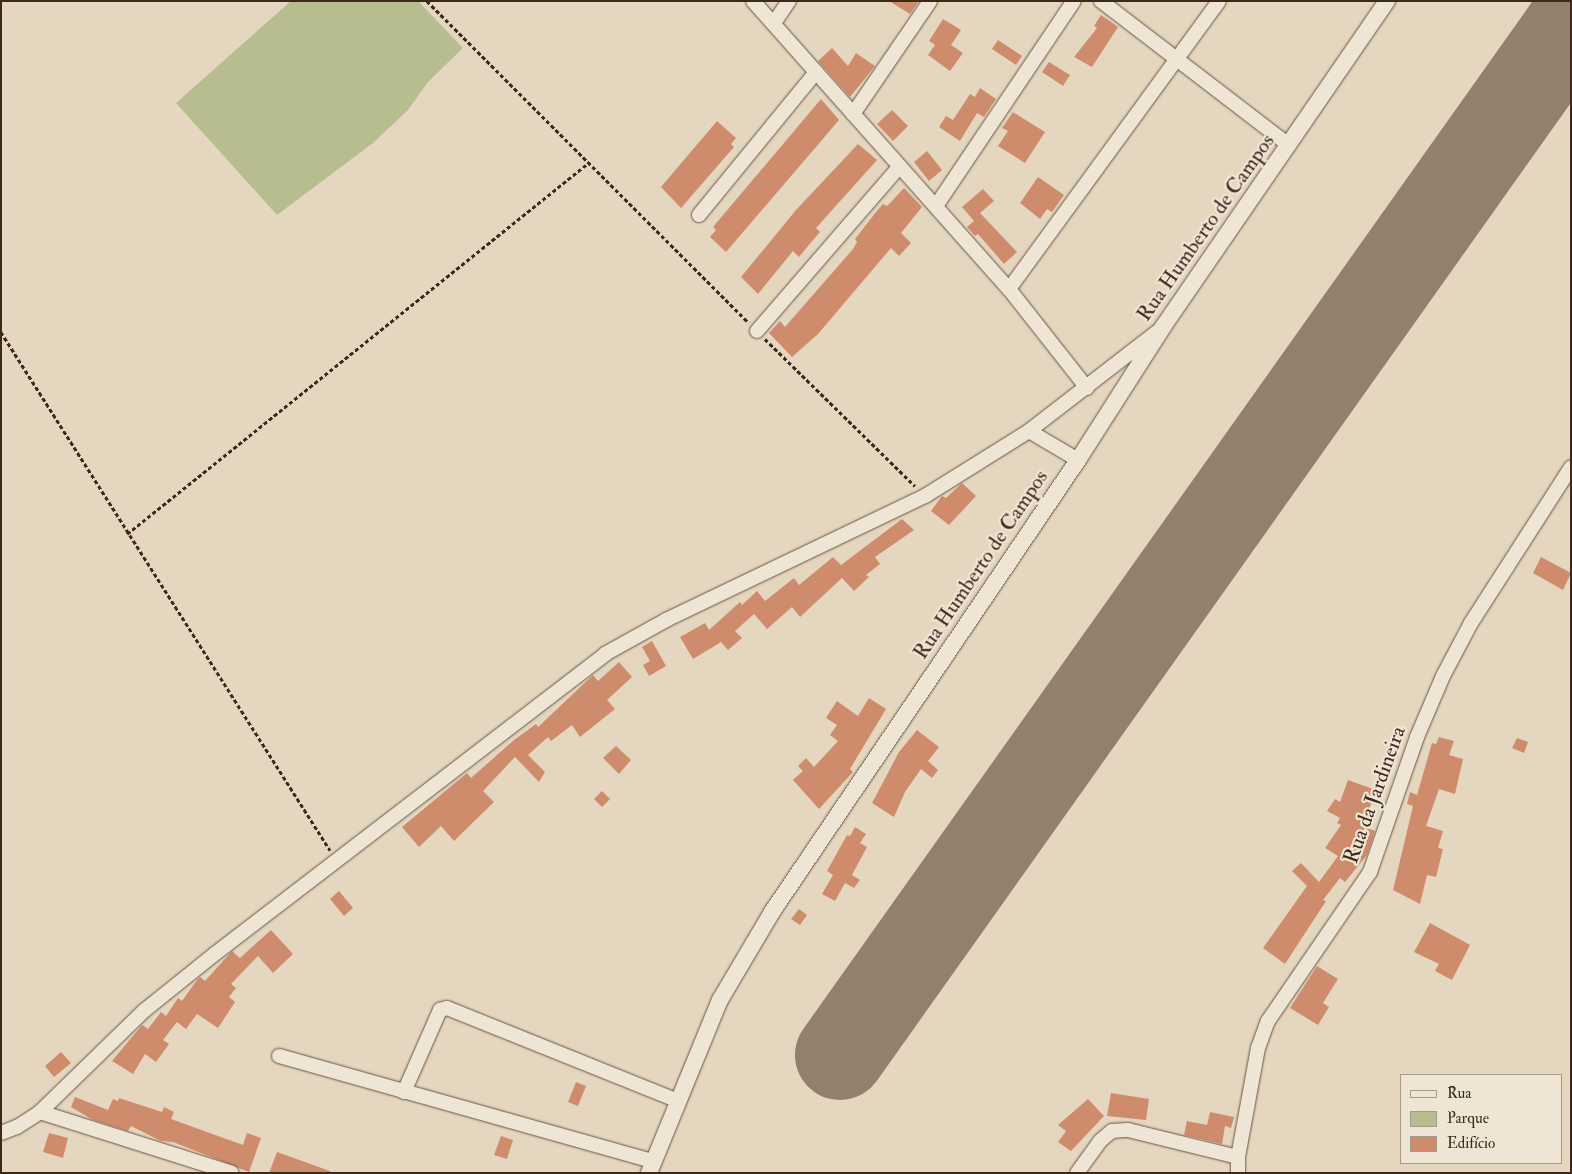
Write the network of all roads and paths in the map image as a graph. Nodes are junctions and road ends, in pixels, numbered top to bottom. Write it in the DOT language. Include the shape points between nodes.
graph roads {
  1 [pos="427,1"];
  2 [pos="753,1"];
  3 [pos="788,1"];
  4 [pos="930,1"];
  5 [pos="1074,1"];
  6 [pos="1101,1"];
  7 [pos="1219,1"];
  8 [pos="1387,1"];
  9 [pos="774,23"];
  10 [pos="1179,58"];
  11 [pos="816,72"];
  12 [pos="853,114"];
  13 [pos="1289,145"];
  14 [pos="588,164"];
  15 [pos="900,166"];
  16 [pos="936,206"];
  17 [pos="699,215"];
  18 [pos="1008,288"];
  19 [pos="1163,327"];
  20 [pos="757,331"];
  21 [pos="1,332"];
  22 [pos="1087,388"];
  23 [pos="1029,431"];
  24 [pos="1078,460"];
  25 [pos="1571,467"];
  26 [pos="924,496"];
  27 [pos="127,534"];
  28 [pos="337,860"];
  29 [pos="279,1056"];
  30 [pos="404,1092"];
  31 [pos="676,1100"];
  32 [pos="40,1112"];
  33 [pos="1,1133"];
  34 [pos="1238,1157"];
  35 [pos="651,1167"];
  36 [pos="232,1173"];
  37 [pos="1077,1173"];
  38 [pos="1238,1173"];
  1 -- 14 [label="path"];
  2 -- 9 [label="street"];
  3 -- 9 [label="street"];
  4 -- 12 [label="street"];
  5 -- 16 [label="street"];
  6 -- 10 [label="street"];
  7 -- 10 [label="street"];
  8 -- 13 [label="street, Rua Humberto de Campos"];
  9 -- 11 [label="street"];
  10 -- 13 [label="street"];
  10 -- 18 [label="street"];
  11 -- 12 [label="street"];
  11 -- 17 [label="street"];
  12 -- 15 [label="street"];
  13 -- 19 [label="street, Rua Humberto de Campos"];
  14 -- 20 [label="path"];
  14 -- 27 [label="path"];
  15 -- 16 [label="street"];
  15 -- 20 [label="street"];
  16 -- 18 [label="street"];
  18 -- 22 [label="street"];
  19 -- 22 [label="street"];
  19 -- 24 [label="street, Rua Humberto de Campos"];
  20 -- 26 [label="path"];
  21 -- 27 [label="path"];
  22 -- 23 [label="street"];
  23 -- 24 [label="street"];
  23 -- 26 [label="street"];
  24 -- 31 [label="street, Rua Humberto de Campos" via="772,912 720,1000"];
  25 -- 34 [label="street, Rua da Jardineira" via="1471,623 1443,676 1417,737 1370,872 1268,1021 1258,1048"];
  26 -- 28 [label="street" via="666,620 604,654"];
  27 -- 28 [label="path"];
  28 -- 32 [label="street" via="145,1010"];
  29 -- 30 [label="street"];
  30 -- 31 [label="street" via="440,1010 447,1008"];
  30 -- 35 [label="street"];
  31 -- 35 [label="street, Rua Humberto de Campos"];
  32 -- 33 [label="street"];
  32 -- 36 [label="street"];
  34 -- 37 [label="street" via="1128,1130 1112,1131 1100,1141"];
  34 -- 38 [label="street, Rua da Jardineira"];
}
